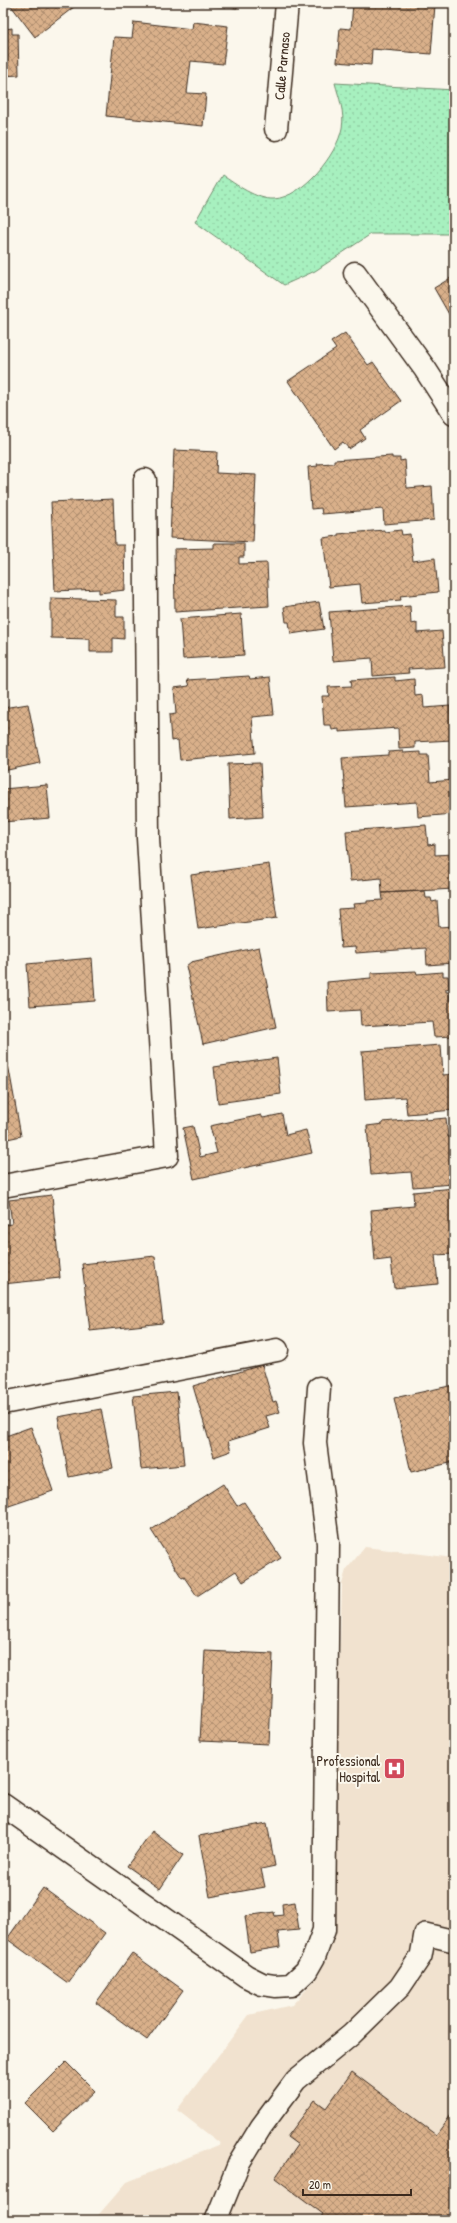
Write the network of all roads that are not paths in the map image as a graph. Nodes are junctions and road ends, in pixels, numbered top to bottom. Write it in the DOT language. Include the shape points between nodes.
graph roads {
  1 [pos="287,3"];
  2 [pos="276,128"];
  3 [pos="355,273"];
  4 [pos="454,414"];
  5 [pos="145,480"];
  6 [pos="3,1186"];
  7 [pos="277,1350"];
  8 [pos="319,1388"];
  9 [pos="3,1403"];
  10 [pos="3,1804"];
  11 [pos="454,1941"];
  12 [pos="216,2220"];
  1 -- 2 [label="street, Calle Parnaso"];
  3 -- 4 [label="street" via="425,369"];
  5 -- 6 [label="street" via="148,838 167,1156"];
  7 -- 9 [label="street"];
  8 -- 10 [label="street" via="315,1443 328,1543 326,1849 324,1930 306,1971 291,1985 262,1984 246,1976"];
  11 -- 12 [label="lane" via="425,1934 421,1956 395,1992 351,2035 296,2080 261,2127 239,2163"];
}
